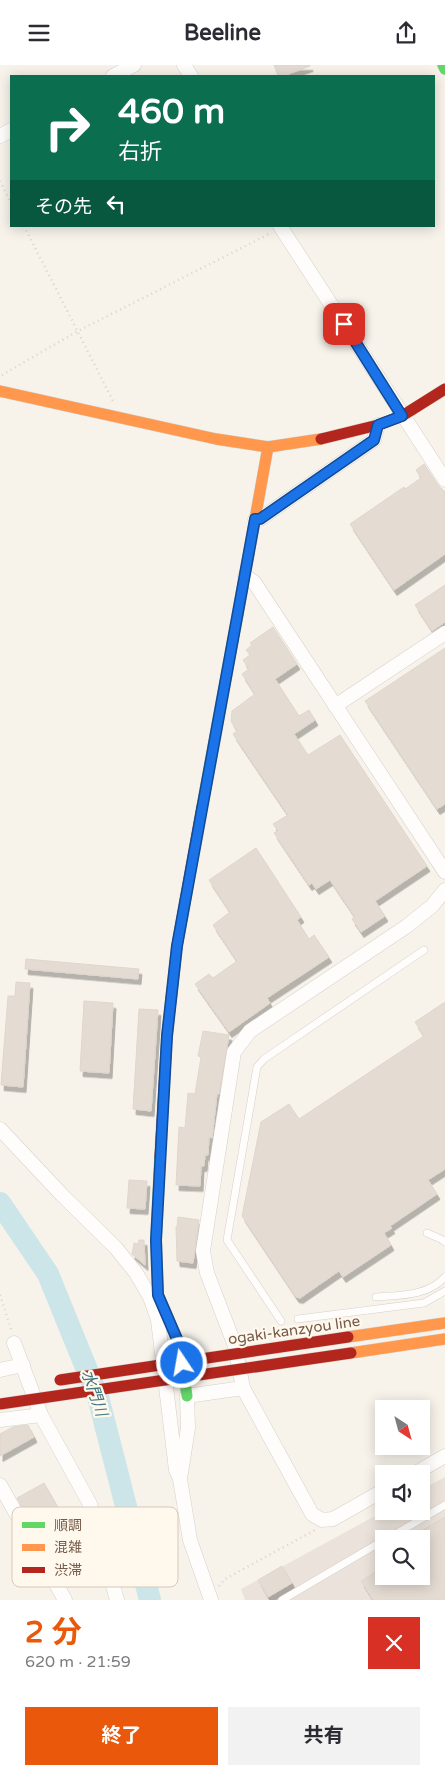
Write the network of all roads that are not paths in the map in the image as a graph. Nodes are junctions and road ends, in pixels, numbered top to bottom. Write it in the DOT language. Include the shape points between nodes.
graph roads {
  1 [pos="134,65"];
  2 [pos="443,65"];
  3 [pos="445,69"];
  4 [pos="115,75"];
  5 [pos="281,227"];
  6 [pos="445,389"];
  7 [pos="0,391"];
  8 [pos="402,416"];
  9 [pos="378,425"];
  10 [pos="268,447"];
  11 [pos="445,480"];
  12 [pos="255,519"];
  13 [pos="245,576"];
  14 [pos="445,633"];
  15 [pos="335,706"];
  16 [pos="445,872"];
  17 [pos="445,890"];
  18 [pos="424,950"];
  19 [pos="0,1129"];
  20 [pos="427,1233"];
  21 [pos="445,1243"];
  22 [pos="445,1277"];
  23 [pos="445,1291"];
  24 [pos="154,1296"];
  25 [pos="376,1297"];
  26 [pos="298,1319"];
  27 [pos="281,1321"];
  28 [pos="445,1323"];
  29 [pos="445,1339"];
  30 [pos="14,1343"];
  31 [pos="23,1365"];
  32 [pos="0,1370"];
  33 [pos="19,1386"];
  34 [pos="243,1388"];
  35 [pos="187,1396"];
  36 [pos="0,1404"];
  37 [pos="41,1415"];
  38 [pos="0,1420"];
  39 [pos="445,1456"];
  40 [pos="430,1465"];
  41 [pos="180,1479"];
  42 [pos="1,1489"];
  43 [pos="375,1495"];
  44 [pos="445,1505"];
  45 [pos="91,1507"];
  46 [pos="12,1508"];
  47 [pos="402,1530"];
  48 [pos="375,1546"];
  49 [pos="58,1587"];
  50 [pos="113,1587"];
  51 [pos="216,1597"];
  52 [pos="65,1600"];
  53 [pos="117,1600"];
  54 [pos="282,1600"];
  1 -- 4 [label="street"];
  2 -- 3 [label="street"];
  5 -- 8 [label="street"];
  6 -- 8 [label="street"];
  7 -- 10 [label="street" via="216,439"];
  8 -- 9 [label="street"];
  8 -- 11 [label="street"];
  9 -- 10 [label="street" via="334,437"];
  9 -- 12 [label="street" via="374,440 260,519"];
  10 -- 12 [label="street"];
  12 -- 13 [label="street"];
  13 -- 15 [label="street" via="254,582"];
  13 -- 24 [label="street" via="177,946 167,1036"];
  14 -- 15 [label="street"];
  15 -- 16 [label="street"];
  17 -- 34 [label="street" via="432,906 407,925 250,1031 234,1052 203,1251 207,1273 235,1346"];
  18 -- 27 [label="lane" via="264,1059 257,1067 228,1240"];
  19 -- 24 [label="street" via="116,1248"];
  20 -- 21 [label="lane"];
  22 -- 25 [label="lane" via="423,1292"];
  23 -- 26 [label="lane" via="424,1303"];
  24 -- 35 [label="street" via="180,1346"];
  24 -- 41 [label="street" via="176,1470"];
  28 -- 33 [label="street, ogaki-kanzyou line, bridge"];
  29 -- 36 [label="street, ogaki-kanzyou line, bridge"];
  30 -- 31 [label="street"];
  31 -- 32 [label="street"];
  31 -- 37 [label="street"];
  34 -- 35 [label="street"];
  34 -- 43 [label="street" via="312,1514 322,1520 333,1519"];
  35 -- 41 [label="street" via="188,1428"];
  37 -- 38 [label="street"];
  37 -- 45 [label="street"];
  39 -- 40 [label="street"];
  41 -- 51 [label="street" via="190,1540"];
  42 -- 46 [label="street"];
  44 -- 47 [label="lane"];
  48 -- 54 [label="lane"];
  49 -- 52 [label="street"];
  50 -- 53 [label="street"];
}
